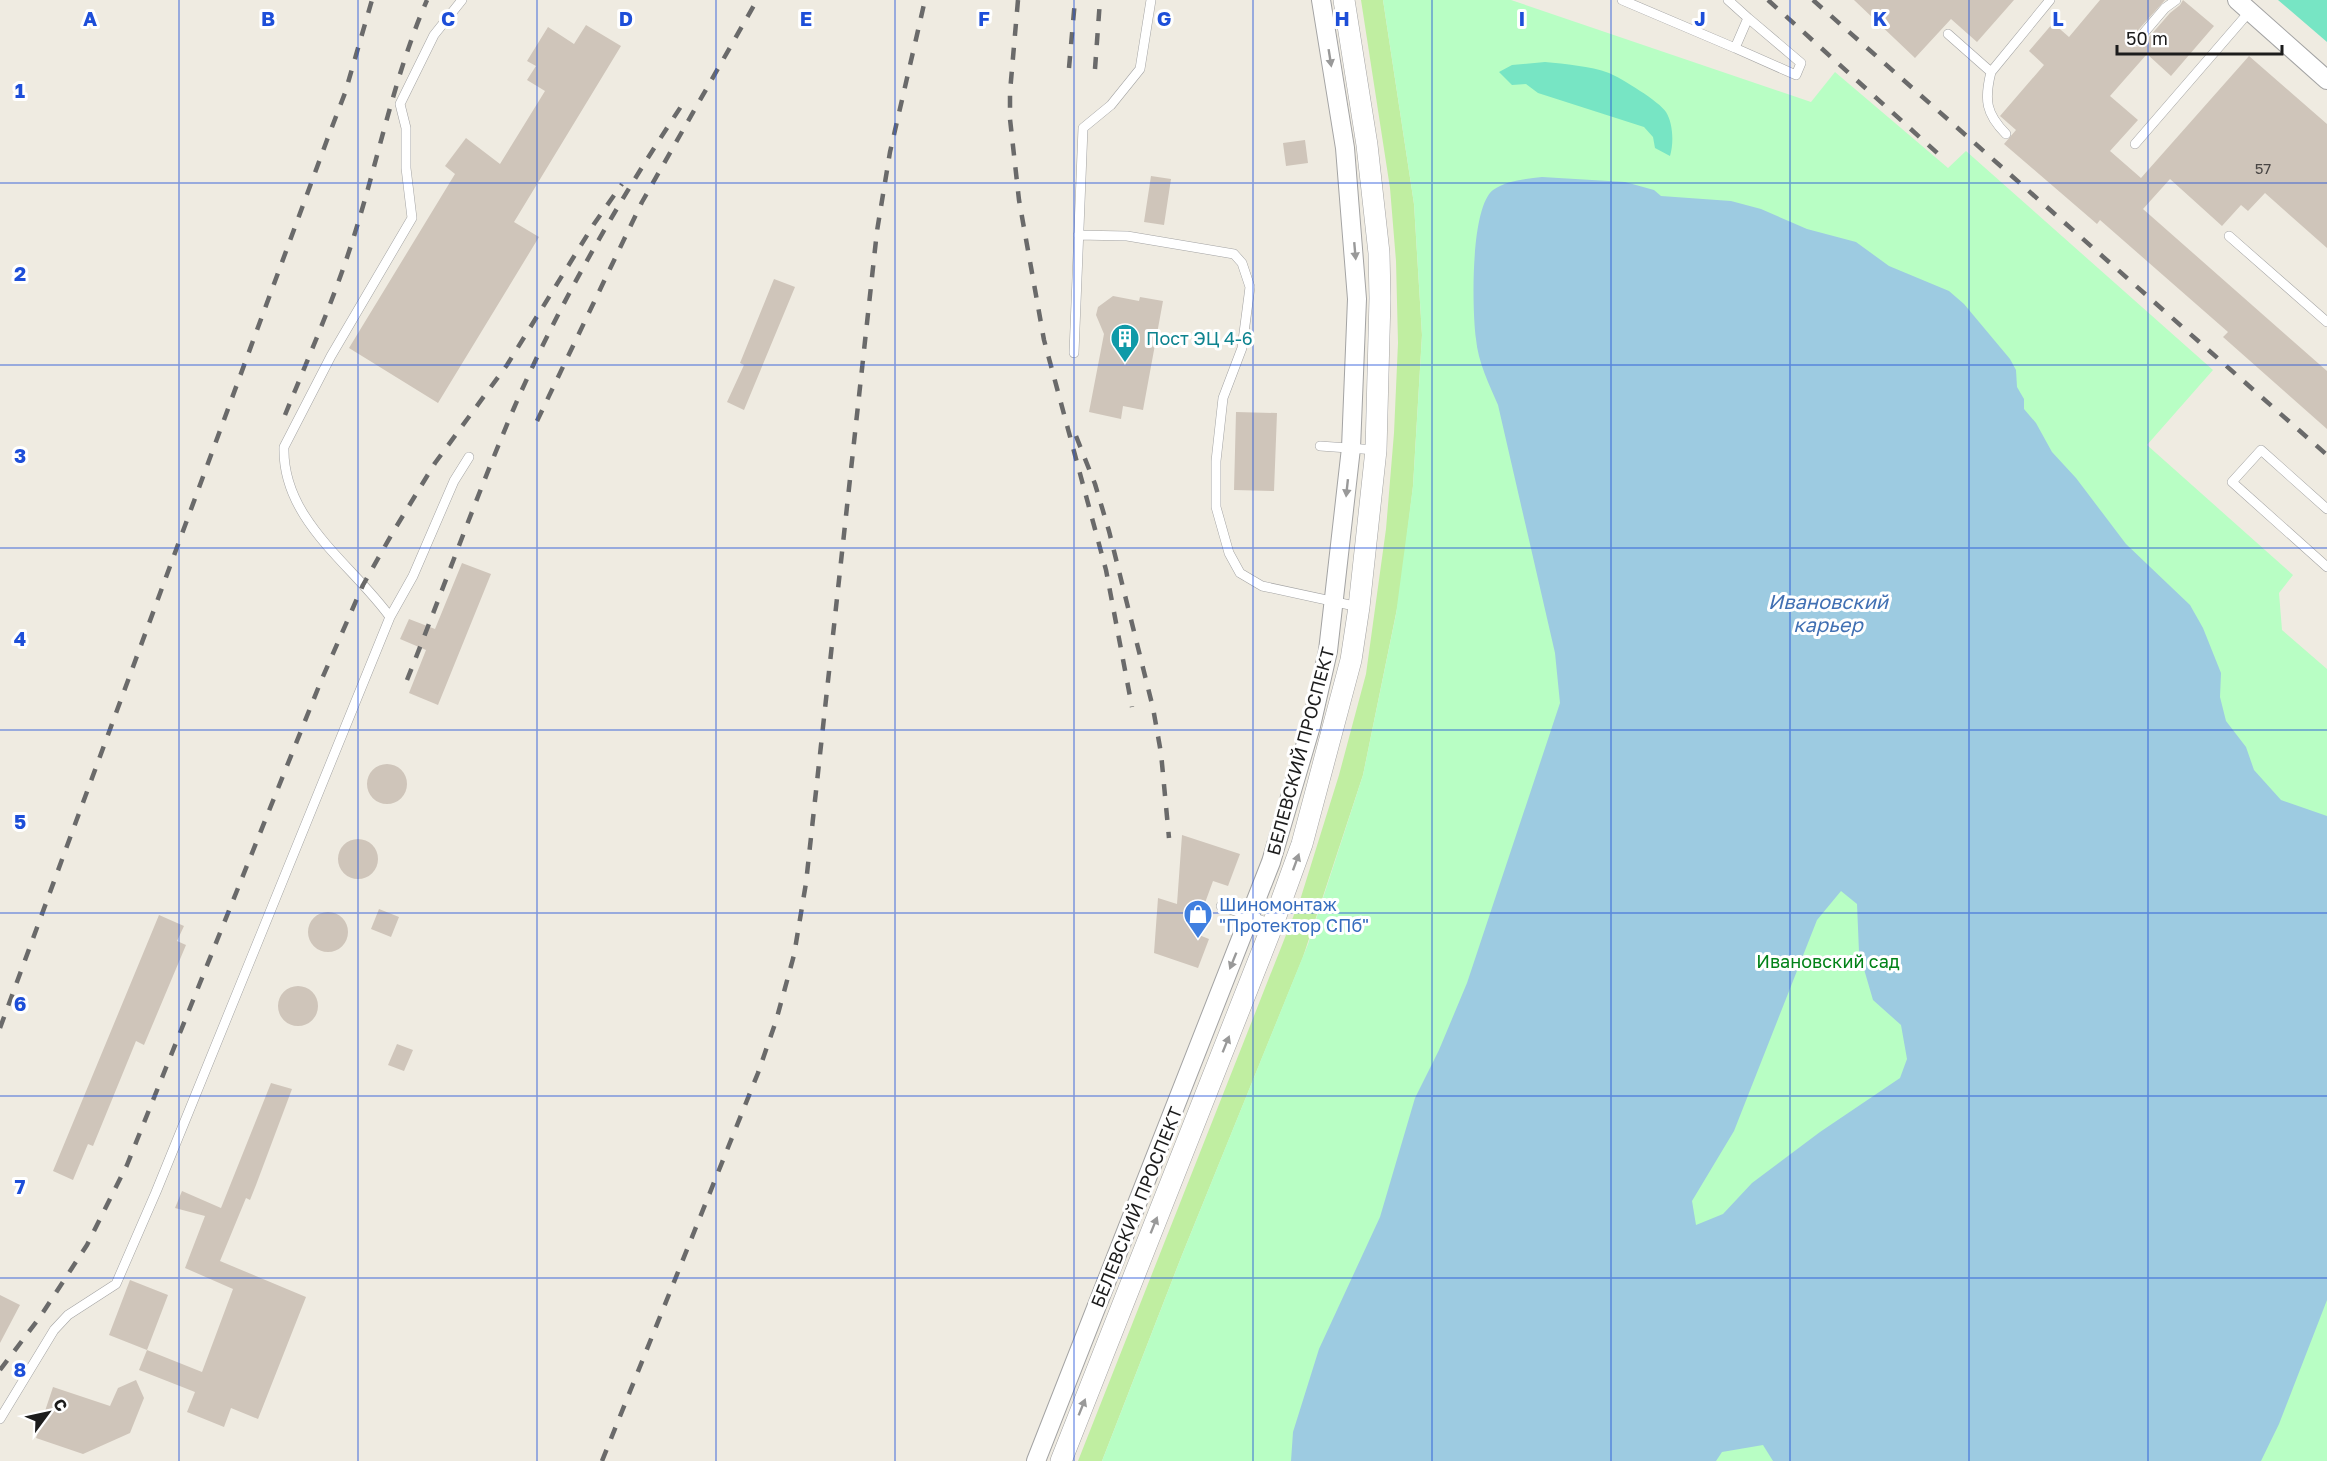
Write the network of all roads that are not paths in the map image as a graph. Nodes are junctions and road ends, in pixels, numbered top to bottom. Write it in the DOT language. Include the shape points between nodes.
graph roads {
  1 [pos="462,0"];
  2 [pos="1151,0"];
  3 [pos="1321,0"];
  4 [pos="1344,0"];
  5 [pos="1622,0"];
  6 [pos="1728,0"];
  7 [pos="2050,0"];
  8 [pos="2176,0"];
  9 [pos="2243,6"];
  10 [pos="1748,18"];
  11 [pos="1948,34"];
  12 [pos="2137,41"];
  13 [pos="1735,48"];
  14 [pos="1991,72"];
  15 [pos="2327,80"];
  16 [pos="2006,134"];
  17 [pos="2135,144"];
  18 [pos="1078,235"];
  19 [pos="2229,236"];
  20 [pos="2327,322"];
  21 [pos="1074,353"];
  22 [pos="1320,446"];
  23 [pos="1351,448"];
  24 [pos="1376,450"];
  25 [pos="469,457"];
  26 [pos="2327,509"];
  27 [pos="2327,567"];
  28 [pos="1335,602"];
  29 [pos="1359,607"];
  30 [pos="390,617"];
  31 [pos="1221,906"];
  32 [pos="1251,916"];
  33 [pos="1273,924"];
  34 [pos="0,1419"];
  35 [pos="1036,1461"];
  36 [pos="1061,1461"];
  1 -- 30 [label="lane" via="434,35 400,104 406,128 412,218 331,356 284,447 288,481 312,526"];
  2 -- 18 [label="lane" via="1140,69 1111,105 1083,128"];
  3 -- 23 [label="street, БЕЛЕВСКИЙ ПРОСПЕКТ, one-way" via="1345,148 1355,255"];
  4 -- 24 [label="street, БЕЛЕВСКИЙ ПРОСПЕКТ" via="1379,253"];
  5 -- 13 [label="lane"];
  6 -- 10 [label="lane"];
  7 -- 14 [label="lane"];
  8 -- 12 [label="lane"];
  9 -- 15 [label="street"];
  9 -- 17 [label="lane"];
  10 -- 13 [label="lane"];
  10 -- 13 [label="lane" via="1801,63 1796,75"];
  11 -- 14 [label="lane"];
  14 -- 16 [label="lane" via="1990,115"];
  18 -- 21 [label="lane"];
  18 -- 28 [label="lane" via="1127,237 1234,254 1242,263 1250,287 1242,348 1223,398 1216,507 1229,553 1240,573 1262,586"];
  19 -- 20 [label="lane"];
  22 -- 23 [label="lane"];
  23 -- 24 [label="lane"];
  23 -- 28 [label="street, БЕЛЕВСКИЙ ПРОСПЕКТ, one-way"];
  24 -- 29 [label="street, БЕЛЕВСКИЙ ПРОСПЕКТ"];
  25 -- 30 [label="lane"];
  26 -- 27 [label="lane" via="2261,450 2232,483"];
  28 -- 29 [label="lane"];
  28 -- 32 [label="street, БЕЛЕВСКИЙ ПРОСПЕКТ" via="1311,726"];
  33 -- 29 [label="street, БЕЛЕВСКИЙ ПРОСПЕКТ, one-way" via="1302,844 1332,738"];
  30 -- 34 [label="lane" via="116,1284 68,1315 54,1330"];
  31 -- 32 [label="lane"];
  32 -- 33 [label="lane"];
  32 -- 35 [label="street, БЕЛЕВСКИЙ ПРОСПЕКТ, one-way"];
  36 -- 33 [label="street, БЕЛЕВСКИЙ ПРОСПЕКТ, one-way"];
}
